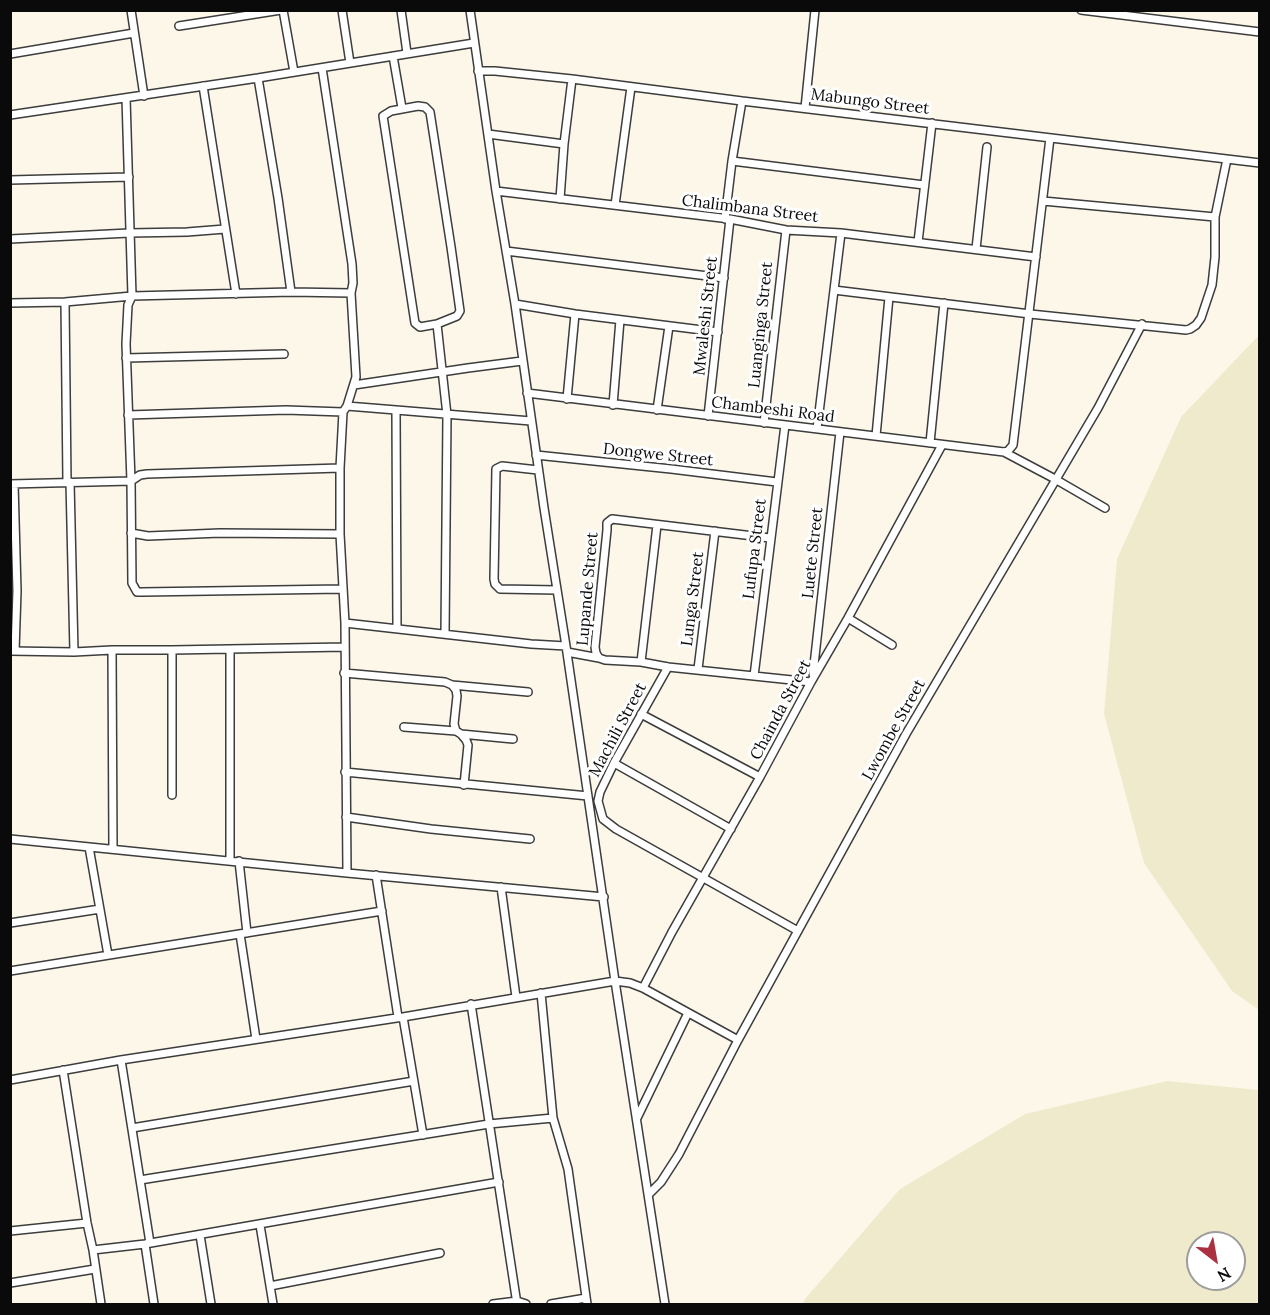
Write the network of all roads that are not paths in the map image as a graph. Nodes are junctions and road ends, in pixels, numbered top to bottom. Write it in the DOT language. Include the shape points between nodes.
graph roads {
  1 [pos="132,10"];
  2 [pos="282,10"];
  3 [pos="342,10"];
  4 [pos="401,10"];
  5 [pos="470,10"];
  6 [pos="815,10"];
  7 [pos="1081,10"];
  8 [pos="179,26"];
  9 [pos="1260,32"];
  10 [pos="134,33"];
  11 [pos="474,43"];
  12 [pos="10,54"];
  13 [pos="407,54"];
  14 [pos="393,56"];
  15 [pos="350,63"];
  16 [pos="322,68"];
  17 [pos="478,71"];
  18 [pos="294,72"];
  19 [pos="258,78"];
  20 [pos="572,79"];
  21 [pos="203,86"];
  22 [pos="631,87"];
  23 [pos="144,96"];
  24 [pos="126,98"];
  25 [pos="742,101"];
  26 [pos="402,108"];
  27 [pos="805,108"];
  28 [pos="10,115"];
  29 [pos="932,123"];
  30 [pos="488,134"];
  31 [pos="1050,138"];
  32 [pos="564,144"];
  33 [pos="987,147"];
  34 [pos="1227,159"];
  35 [pos="732,161"];
  36 [pos="1260,163"];
  37 [pos="129,177"];
  38 [pos="10,180"];
  39 [pos="924,185"];
  40 [pos="496,191"];
  41 [pos="560,199"];
  42 [pos="1042,201"];
  43 [pos="615,205"];
  44 [pos="1215,217"];
  45 [pos="728,219"];
  46 [pos="225,229"];
  47 [pos="786,230"];
  48 [pos="129,233"];
  49 [pos="840,233"];
  50 [pos="10,239"];
  51 [pos="918,242"];
  52 [pos="976,249"];
  53 [pos="506,250"];
  54 [pos="1036,257"];
  55 [pos="724,278"];
  56 [pos="834,290"];
  57 [pos="291,292"];
  58 [pos="351,293"];
  59 [pos="236,294"];
  60 [pos="132,296"];
  61 [pos="889,297"];
  62 [pos="65,302"];
  63 [pos="10,303"];
  64 [pos="944,303"];
  65 [pos="515,304"];
  66 [pos="575,314"];
  67 [pos="1030,314"];
  68 [pos="620,320"];
  69 [pos="437,324"];
  70 [pos="1142,324"];
  71 [pos="669,326"];
  72 [pos="718,332"];
  73 [pos="284,354"];
  74 [pos="126,358"];
  75 [pos="522,361"];
  76 [pos="443,372"];
  77 [pos="354,385"];
  78 [pos="526,393"];
  79 [pos="567,399"];
  80 [pos="613,405"];
  81 [pos="345,409"];
  82 [pos="657,410"];
  83 [pos="396,411"];
  84 [pos="128,415"];
  85 [pos="447,415"];
  86 [pos="708,416"];
  87 [pos="531,421"];
  88 [pos="764,423"];
  89 [pos="785,425"];
  90 [pos="817,429"];
  91 [pos="840,432"];
  92 [pos="876,436"];
  93 [pos="930,443"];
  94 [pos="942,445"];
  95 [pos="1004,452"];
  96 [pos="536,455"];
  97 [pos="339,468"];
  98 [pos="538,470"];
  99 [pos="1055,479"];
  100 [pos="131,481"];
  101 [pos="68,482"];
  102 [pos="777,482"];
  103 [pos="12,484"];
  104 [pos="1105,508"];
  105 [pos="657,525"];
  106 [pos="715,531"];
  107 [pos="131,533"];
  108 [pos="340,534"];
  109 [pos="770,538"];
  110 [pos="342,589"];
  111 [pos="557,590"];
  112 [pos="848,618"];
  113 [pos="345,622"];
  114 [pos="397,628"];
  115 [pos="445,634"];
  116 [pos="892,645"];
  117 [pos="345,647"];
  118 [pos="230,649"];
  119 [pos="566,649"];
  120 [pos="112,650"];
  121 [pos="172,650"];
  122 [pos="13,651"];
  123 [pos="74,652"];
  124 [pos="599,658"];
  125 [pos="641,662"];
  126 [pos="668,667"];
  127 [pos="698,669"];
  128 [pos="345,674"];
  129 [pos="754,676"];
  130 [pos="812,679"];
  131 [pos="452,685"];
  132 [pos="528,692"];
  133 [pos="641,714"];
  134 [pos="404,727"];
  135 [pos="458,732"];
  136 [pos="513,739"];
  137 [pos="614,764"];
  138 [pos="345,772"];
  139 [pos="760,777"];
  140 [pos="464,785"];
  141 [pos="172,795"];
  142 [pos="588,799"];
  143 [pos="599,804"];
  144 [pos="346,817"];
  145 [pos="731,829"];
  146 [pos="530,838"];
  147 [pos="10,839"];
  148 [pos="89,847"];
  149 [pos="113,849"];
  150 [pos="230,860"];
  151 [pos="239,861"];
  152 [pos="347,873"];
  153 [pos="376,875"];
  154 [pos="704,878"];
  155 [pos="501,887"];
  156 [pos="604,897"];
  157 [pos="100,909"];
  158 [pos="382,911"];
  159 [pos="10,923"];
  160 [pos="798,931"];
  161 [pos="244,933"];
  162 [pos="108,955"];
  163 [pos="10,971"];
  164 [pos="615,981"];
  165 [pos="643,988"];
  166 [pos="541,993"];
  167 [pos="516,997"];
  168 [pos="471,1004"];
  169 [pos="688,1012"];
  170 [pos="400,1017"];
  171 [pos="256,1039"];
  172 [pos="738,1040"];
  173 [pos="121,1060"];
  174 [pos="63,1070"];
  175 [pos="10,1080"];
  176 [pos="414,1081"];
  177 [pos="553,1118"];
  178 [pos="637,1118"];
  179 [pos="489,1124"];
  180 [pos="132,1128"];
  181 [pos="423,1134"];
  182 [pos="140,1180"];
  183 [pos="499,1182"];
  184 [pos="649,1194"];
  185 [pos="87,1223"];
  186 [pos="260,1225"];
  187 [pos="10,1231"];
  188 [pos="200,1235"];
  189 [pos="147,1244"];
  190 [pos="93,1250"];
  191 [pos="440,1253"];
  192 [pos="94,1269"];
  193 [pos="10,1282"];
  194 [pos="270,1286"];
  195 [pos="587,1301"];
  196 [pos="517,1303"];
  197 [pos="100,1305"];
  198 [pos="154,1305"];
  199 [pos="211,1305"];
  200 [pos="273,1305"];
  201 [pos="493,1305"];
  202 [pos="526,1305"];
  203 [pos="551,1305"];
  204 [pos="665,1305"];
  1 -- 10 [label="street"];
  2 -- 8 [label="street"];
  2 -- 18 [label="street"];
  3 -- 15 [label="street"];
  4 -- 13 [label="street"];
  5 -- 11 [label="street"];
  6 -- 27 [label="street"];
  7 -- 9 [label="street"];
  10 -- 12 [label="street"];
  10 -- 23 [label="street"];
  11 -- 13 [label="street"];
  11 -- 17 [label="street"];
  13 -- 14 [label="street"];
  14 -- 15 [label="street"];
  14 -- 26 [label="street"];
  15 -- 16 [label="street"];
  16 -- 18 [label="street"];
  16 -- 58 [label="street" via="352,264"];
  17 -- 20 [label="street, Mabungo Street"];
  17 -- 30 [label="street"];
  18 -- 19 [label="street"];
  19 -- 21 [label="street"];
  19 -- 57 [label="street"];
  20 -- 22 [label="street, Mabungo Street"];
  20 -- 32 [label="street"];
  21 -- 23 [label="street"];
  21 -- 46 [label="street"];
  22 -- 25 [label="street, Mabungo Street"];
  22 -- 43 [label="street"];
  23 -- 24 [label="street"];
  24 -- 28 [label="street"];
  24 -- 37 [label="street"];
  25 -- 27 [label="street, Mabungo Street"];
  25 -- 35 [label="street, Mwaleshi Street"];
  26 -- 69 [label="street" via="383,116 414,323 420,327"];
  26 -- 69 [label="street" via="418,106 430,112 452,247 459,311 457,316"];
  27 -- 29 [label="street, Mabungo Street"];
  29 -- 31 [label="street, Mabungo Street"];
  29 -- 39 [label="street"];
  30 -- 32 [label="street"];
  30 -- 40 [label="street"];
  31 -- 34 [label="street, Mabungo Street"];
  31 -- 42 [label="street"];
  32 -- 41 [label="street"];
  33 -- 52 [label="street"];
  34 -- 36 [label="street, Mabungo Street"];
  34 -- 44 [label="street"];
  35 -- 39 [label="street"];
  35 -- 45 [label="street, Mwaleshi Street"];
  37 -- 38 [label="street"];
  37 -- 48 [label="street"];
  39 -- 51 [label="street"];
  40 -- 41 [label="street, Chalimbana Street"];
  40 -- 53 [label="street"];
  41 -- 43 [label="street, Chalimbana Street"];
  42 -- 44 [label="street"];
  42 -- 54 [label="street"];
  43 -- 45 [label="street, Chalimbana Street"];
  44 -- 70 [label="street" via="1212,285 1201,318 1186,330"];
  45 -- 47 [label="street, Chalimbana Street"];
  45 -- 55 [label="street, Mwaleshi Street"];
  46 -- 48 [label="street"];
  46 -- 59 [label="street"];
  47 -- 49 [label="street, Chalimbana Street"];
  47 -- 88 [label="street, Luanginga Street"];
  48 -- 50 [label="street"];
  48 -- 60 [label="street"];
  49 -- 51 [label="street, Chalimbana Street"];
  49 -- 56 [label="street"];
  51 -- 52 [label="street, Chalimbana Street"];
  52 -- 54 [label="street, Chalimbana Street"];
  53 -- 55 [label="street"];
  53 -- 65 [label="street"];
  54 -- 67 [label="street"];
  55 -- 72 [label="street, Mwaleshi Street"];
  56 -- 61 [label="street"];
  56 -- 90 [label="street"];
  57 -- 58 [label="street"];
  57 -- 59 [label="street"];
  58 -- 77 [label="street"];
  59 -- 60 [label="street"];
  60 -- 62 [label="street"];
  60 -- 74 [label="street" via="128,306"];
  61 -- 64 [label="street"];
  61 -- 92 [label="street"];
  62 -- 63 [label="street"];
  62 -- 101 [label="street"];
  64 -- 67 [label="street"];
  64 -- 93 [label="street"];
  65 -- 66 [label="street"];
  65 -- 75 [label="street"];
  66 -- 68 [label="street"];
  66 -- 79 [label="street"];
  67 -- 70 [label="street"];
  67 -- 95 [label="street" via="1013,445"];
  68 -- 71 [label="street"];
  68 -- 80 [label="street"];
  69 -- 76 [label="street"];
  70 -- 99 [label="street, Lwombe Street"];
  71 -- 72 [label="street"];
  71 -- 82 [label="street"];
  72 -- 86 [label="street, Mwaleshi Street"];
  73 -- 74 [label="street"];
  74 -- 84 [label="street"];
  75 -- 76 [label="street"];
  75 -- 78 [label="street"];
  76 -- 77 [label="street"];
  76 -- 85 [label="street"];
  77 -- 81 [label="street"];
  78 -- 79 [label="street, Chambeshi Road"];
  78 -- 87 [label="street"];
  79 -- 80 [label="street, Chambeshi Road"];
  80 -- 82 [label="street, Chambeshi Road"];
  81 -- 83 [label="street"];
  81 -- 84 [label="street"];
  81 -- 97 [label="street"];
  82 -- 86 [label="street, Chambeshi Road"];
  83 -- 85 [label="street"];
  83 -- 114 [label="street"];
  84 -- 100 [label="street"];
  85 -- 87 [label="street"];
  85 -- 115 [label="street"];
  86 -- 88 [label="street, Chambeshi Road"];
  87 -- 96 [label="street"];
  88 -- 89 [label="street, Chambeshi Road"];
  89 -- 90 [label="street, Chambeshi Road"];
  89 -- 102 [label="street, Lufupa Street"];
  90 -- 91 [label="street, Chambeshi Road"];
  91 -- 92 [label="street, Chambeshi Road"];
  91 -- 130 [label="street, Luete Street"];
  92 -- 93 [label="street, Chambeshi Road"];
  93 -- 94 [label="street, Chambeshi Road"];
  94 -- 95 [label="street, Chambeshi Road"];
  94 -- 112 [label="street, Chainda Street"];
  95 -- 99 [label="street"];
  96 -- 98 [label="street"];
  96 -- 102 [label="street, Dongwe Street"];
  97 -- 100 [label="street" via="147,474"];
  97 -- 108 [label="street"];
  98 -- 111 [label="street"];
  98 -- 111 [label="street" via="502,466 496,469 494,579 500,589"];
  99 -- 104 [label="street"];
  99 -- 160 [label="street, Lwombe Street" via="906,734"];
  100 -- 101 [label="street"];
  100 -- 107 [label="street"];
  101 -- 103 [label="street"];
  101 -- 123 [label="street"];
  102 -- 109 [label="street, Lufupa Street"];
  103 -- 122 [label="street" via="17,591"];
  105 -- 106 [label="street"];
  105 -- 124 [label="street, Lupande Street" via="612,519 607,523 595,647"];
  105 -- 125 [label="street"];
  106 -- 109 [label="street"];
  106 -- 127 [label="street, Lunga Street"];
  107 -- 108 [label="street"];
  107 -- 110 [label="street" via="131,579 137,592"];
  108 -- 110 [label="street"];
  109 -- 129 [label="street, Lufupa Street"];
  110 -- 113 [label="street"];
  111 -- 119 [label="street"];
  112 -- 116 [label="street"];
  112 -- 130 [label="street, Chainda Street"];
  113 -- 114 [label="street"];
  113 -- 117 [label="street"];
  114 -- 115 [label="street"];
  115 -- 119 [label="street"];
  117 -- 118 [label="street"];
  117 -- 128 [label="street"];
  118 -- 121 [label="street"];
  118 -- 150 [label="street"];
  119 -- 124 [label="street"];
  119 -- 142 [label="street"];
  120 -- 121 [label="street"];
  120 -- 123 [label="street"];
  120 -- 149 [label="street"];
  121 -- 141 [label="street"];
  122 -- 123 [label="street"];
  124 -- 125 [label="street, Lupande Street"];
  125 -- 126 [label="street, Lupande Street"];
  126 -- 127 [label="street, Lupande Street"];
  126 -- 133 [label="street, Machili Street"];
  127 -- 129 [label="street, Lupande Street"];
  128 -- 131 [label="street"];
  128 -- 138 [label="street"];
  129 -- 130 [label="street, Lupande Street"];
  130 -- 139 [label="street, Chainda Street"];
  131 -- 132 [label="street"];
  131 -- 135 [label="street" via="457,696 454,724"];
  133 -- 137 [label="street, Machili Street"];
  133 -- 139 [label="street"];
  134 -- 135 [label="street"];
  135 -- 136 [label="street"];
  135 -- 140 [label="street" via="468,745"];
  137 -- 143 [label="street, Machili Street" via="600,792"];
  137 -- 145 [label="street"];
  138 -- 140 [label="street"];
  138 -- 144 [label="street"];
  139 -- 145 [label="street, Chainda Street"];
  140 -- 142 [label="street"];
  142 -- 143 [label="street"];
  142 -- 156 [label="street"];
  143 -- 154 [label="street" via="603,819 616,829"];
  144 -- 146 [label="street"];
  144 -- 152 [label="street"];
  145 -- 154 [label="street, Chainda Street"];
  147 -- 148 [label="street"];
  148 -- 149 [label="street"];
  148 -- 157 [label="street"];
  149 -- 150 [label="street"];
  150 -- 151 [label="street"];
  151 -- 152 [label="street"];
  151 -- 161 [label="street"];
  152 -- 153 [label="street"];
  153 -- 155 [label="street"];
  153 -- 158 [label="street"];
  154 -- 160 [label="street"];
  154 -- 165 [label="street, Chainda Street"];
  155 -- 156 [label="street"];
  155 -- 167 [label="street"];
  156 -- 164 [label="street"];
  157 -- 159 [label="street"];
  157 -- 162 [label="street"];
  158 -- 161 [label="street"];
  158 -- 170 [label="street"];
  160 -- 172 [label="street, Lwombe Street"];
  161 -- 162 [label="street"];
  161 -- 171 [label="street"];
  162 -- 163 [label="street"];
  164 -- 165 [label="street"];
  164 -- 166 [label="street"];
  164 -- 178 [label="street"];
  165 -- 169 [label="street"];
  166 -- 167 [label="street"];
  166 -- 177 [label="street"];
  167 -- 168 [label="street"];
  168 -- 170 [label="street"];
  168 -- 179 [label="street"];
  169 -- 172 [label="street"];
  169 -- 178 [label="street"];
  170 -- 171 [label="street"];
  170 -- 176 [label="street"];
  171 -- 173 [label="street"];
  172 -- 184 [label="street, Lwombe Street" via="679,1154"];
  173 -- 174 [label="street"];
  173 -- 180 [label="street"];
  174 -- 175 [label="street"];
  174 -- 185 [label="street"];
  176 -- 180 [label="street"];
  176 -- 181 [label="street"];
  177 -- 179 [label="street"];
  177 -- 195 [label="street" via="568,1169"];
  178 -- 184 [label="street"];
  179 -- 181 [label="street"];
  179 -- 183 [label="street"];
  180 -- 182 [label="street"];
  181 -- 182 [label="street"];
  182 -- 189 [label="street"];
  183 -- 186 [label="street"];
  183 -- 196 [label="street"];
  184 -- 204 [label="street"];
  185 -- 187 [label="street"];
  185 -- 190 [label="street"];
  186 -- 188 [label="street"];
  186 -- 194 [label="street"];
  188 -- 189 [label="street"];
  188 -- 199 [label="street"];
  189 -- 190 [label="street"];
  189 -- 198 [label="street"];
  190 -- 192 [label="street"];
  191 -- 194 [label="street"];
  192 -- 193 [label="street"];
  192 -- 197 [label="street"];
  194 -- 200 [label="street"];
  195 -- 203 [label="street"];
  196 -- 201 [label="street"];
  196 -- 202 [label="street"];
}
